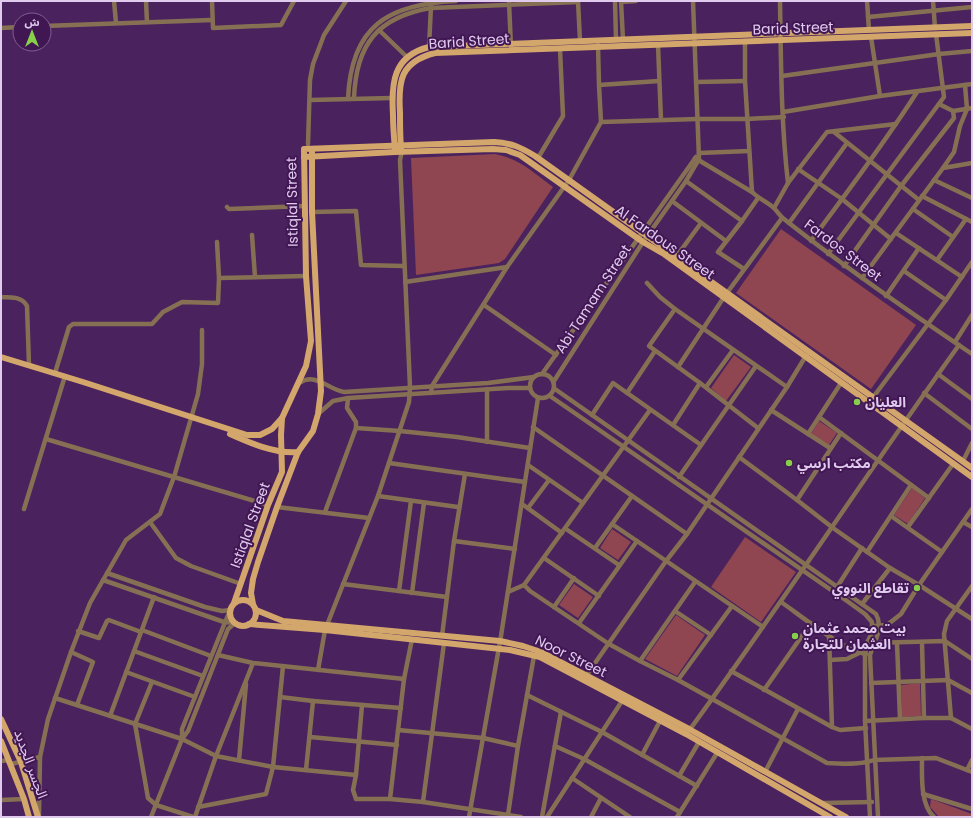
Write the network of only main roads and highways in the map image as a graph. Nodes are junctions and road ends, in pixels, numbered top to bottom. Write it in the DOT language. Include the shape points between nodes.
graph roads {
  1 [pos="972,26"];
  2 [pos="936,31"];
  3 [pos="972,33"];
  4 [pos="781,37"];
  5 [pos="695,40"];
  6 [pos="598,44"];
  7 [pos="511,47"];
  8 [pos="433,49"];
  9 [pos="310,146"];
  10 [pos="398,148"];
  11 [pos="304,149"];
  12 [pos="312,156"];
  13 [pos="304,157"];
  14 [pos="643,237"];
  15 [pos="726,295"];
  16 [pos="807,353"];
  17 [pos="1,357"];
  18 [pos="871,400"];
  19 [pos="282,418"];
  20 [pos="209,423"];
  21 [pos="903,423"];
  22 [pos="281,451"];
  23 [pos="298,452"];
  24 [pos="972,468"];
  25 [pos="972,477"];
  26 [pos="234,603"];
  27 [pos="255,607"];
  28 [pos="249,624"];
  29 [pos="326,628"];
  30 [pos="1,719"];
  31 [pos="688,732"];
  32 [pos="1,742"];
  33 [pos="29,817"];
  34 [pos="38,817"];
  35 [pos="830,817"];
  36 [pos="846,817"];
  1 -- 2 [label="main road, Barid Street"];
  2 -- 3 [label="main road, Barid Street"];
  2 -- 4 [label="main road, Barid Street"];
  4 -- 5 [label="main road, Barid Street"];
  4 -- 5 [label="main road, Barid Street" via="745,42"];
  5 -- 6 [label="main road, Barid Street" via="658,45"];
  5 -- 6 [label="main road, Barid Street" via="616,40"];
  6 -- 7 [label="main road, Barid Street" via="560,48"];
  6 -- 7 [label="main road, Barid Street" via="580,41"];
  7 -- 8 [label="main road, Barid Street"];
  8 -- 10 [label="main road, Barid Street" via="406,69 403,76 399,98"];
  8 -- 10 [label="main road, Barid Street" via="420,49 407,57 394,77 392,98"];
  9 -- 10 [label="main road, Al Fardous Street"];
  9 -- 11 [label="main road, Al Fardous Street"];
  9 -- 12 [label="main road, Istiqlal Street"];
  10 -- 12 [label="main road, Al Fardous Street"];
  10 -- 14 [label="main road, Al Fardous Street" via="493,149 520,155"];
  10 -- 14 [label="main road, Al Fardous Street" via="508,143 538,158"];
  11 -- 13 [label="main road, Istiqlal Street"];
  12 -- 13 [label="main road, Al Fardous Street"];
  12 -- 23 [label="main road, Istiqlal Street" via="320,382 318,414 313,431"];
  13 -- 19 [label="main road, Istiqlal Street" via="306,276 311,341 306,366"];
  14 -- 15 [label="main road, Al Fardous Street"];
  14 -- 15 [label="main road, Al Fardous Street" via="676,257"];
  15 -- 16 [label="main road, Al Fardous Street"];
  16 -- 18 [label="main road, Al Fardous Street"];
  16 -- 18 [label="main road, Al Fardous Street" via="841,383"];
  17 -- 20 [label="main road"];
  18 -- 21 [label="main road, Al Fardous Street"];
  19 -- 20 [label="main road" via="260,435 247,435"];
  19 -- 22 [label="main road, Istiqlal Street"];
  20 -- 22 [label="main road" via="257,445"];
  21 -- 24 [label="main road, Al Fardous Street"];
  21 -- 25 [label="main road, Al Fardous Street"];
  22 -- 23 [label="main road"];
  22 -- 26 [label="main road, Istiqlal Street" via="282,472"];
  23 -- 27 [label="main road, Istiqlal Street" via="254,579 251,593"];
  26 -- 27 [label="main road" via="246,600"];
  26 -- 28 [label="main road" via="230,610 231,618 242,626"];
  27 -- 28 [label="main road" via="255,618"];
  27 -- 29 [label="main road, Noor Street" via="283,621"];
  28 -- 29 [label="main road, Noor Street"];
  29 -- 31 [label="main road, Noor Street" via="510,650 540,657 660,721"];
  29 -- 31 [label="main road, Noor Street" via="442,636 523,646 541,652"];
  30 -- 34 [label="main road, الجسر الجديد" via="21,762"];
  31 -- 35 [label="main road, Noor Street" via="699,742"];
  31 -- 36 [label="main road, Noor Street"];
  32 -- 33 [label="main road, الجسر الجديد"];
}
